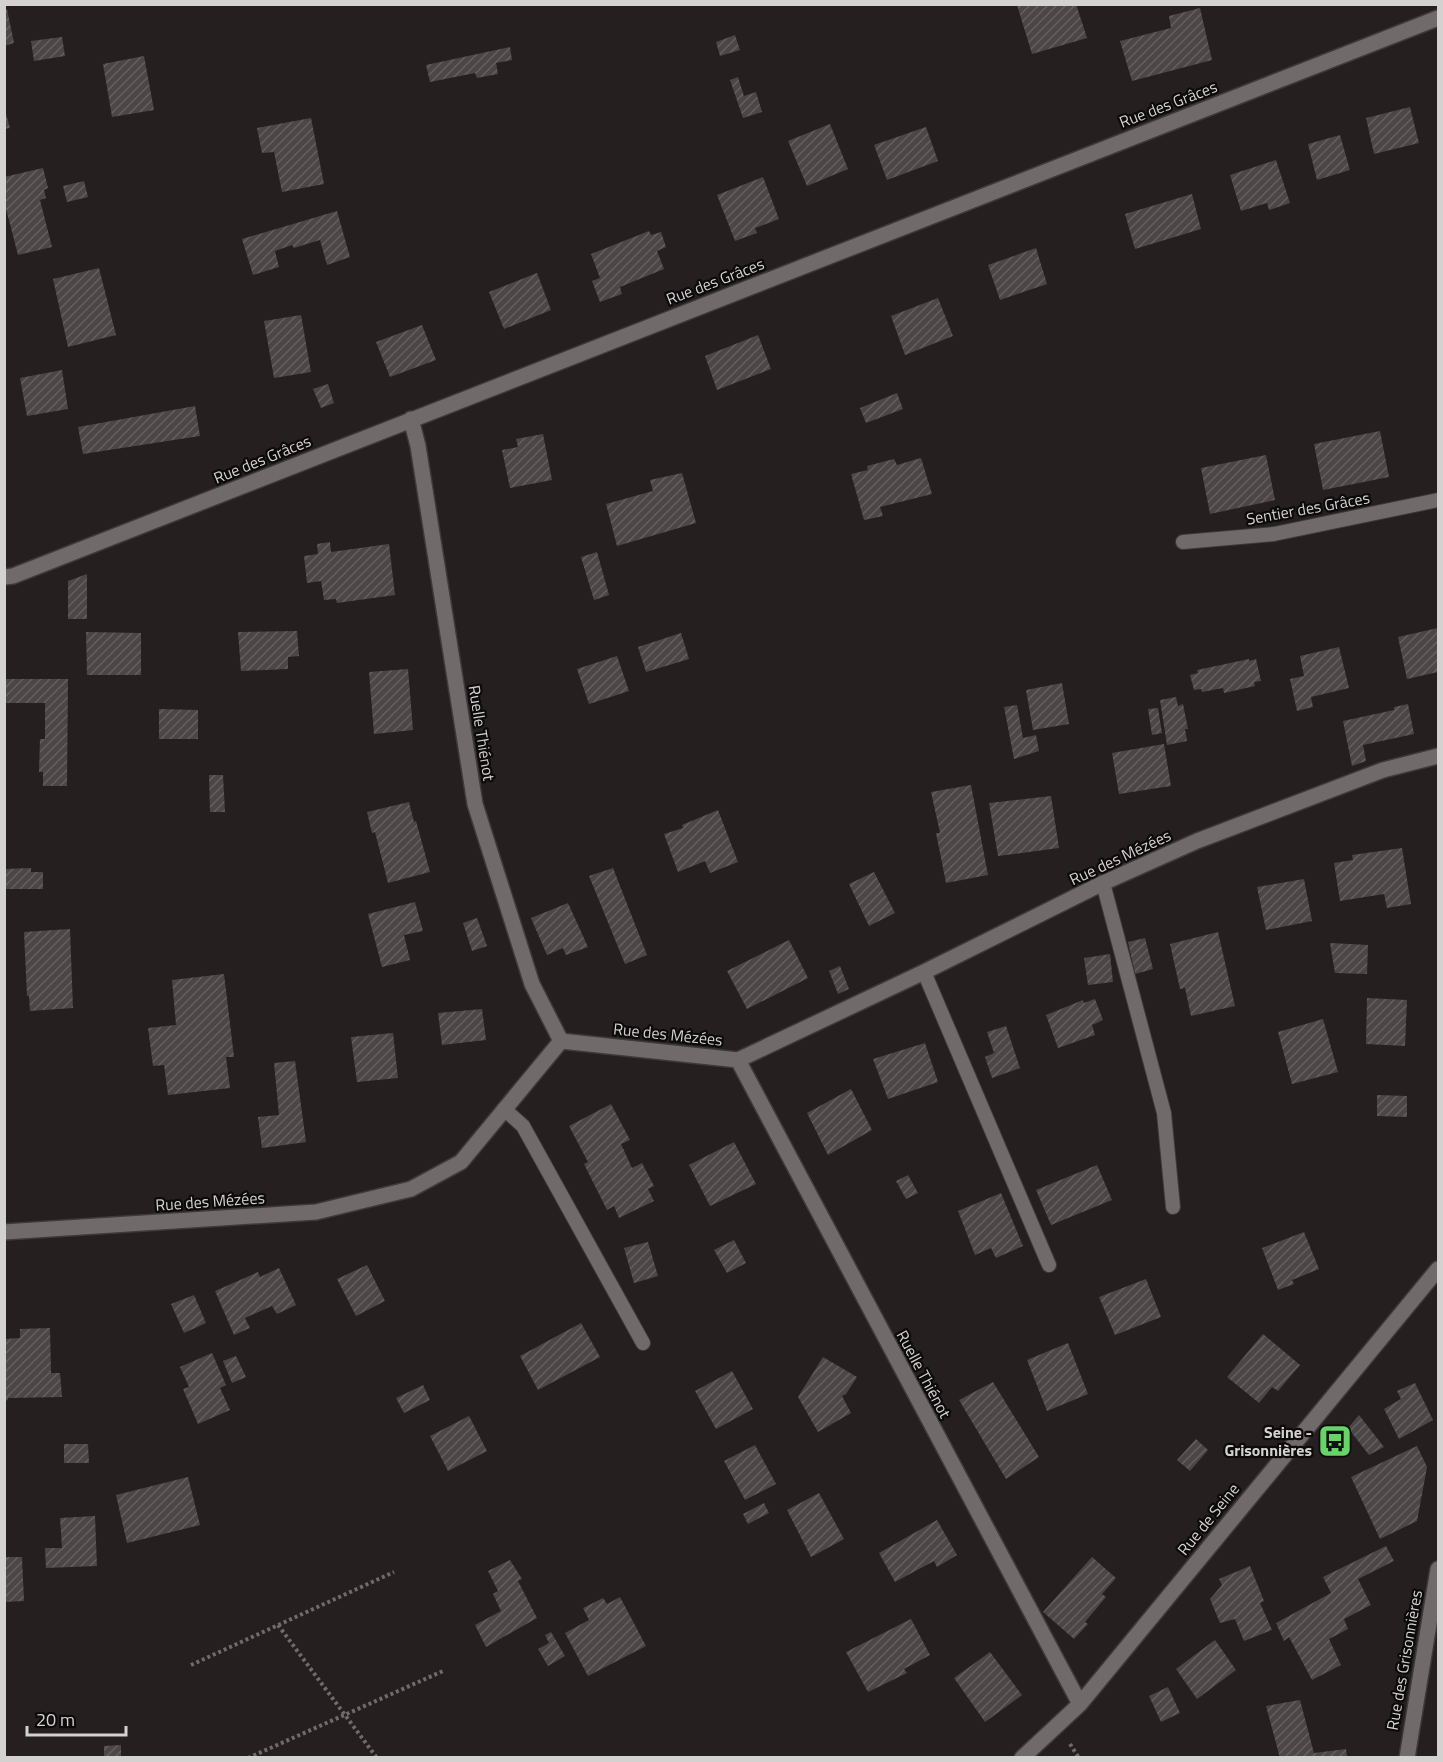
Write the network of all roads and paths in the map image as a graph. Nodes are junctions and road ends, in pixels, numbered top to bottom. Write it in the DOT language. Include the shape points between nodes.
graph roads {
  1 [pos="1438,18"];
  2 [pos="411,419"];
  3 [pos="1438,500"];
  4 [pos="1183,542"];
  5 [pos="4,577"];
  6 [pos="1438,756"];
  7 [pos="1104,883"];
  8 [pos="924,972"];
  9 [pos="561,1041"];
  10 [pos="738,1060"];
  11 [pos="504,1108"];
  12 [pos="1173,1207"];
  13 [pos="4,1232"];
  14 [pos="1049,1265"];
  15 [pos="1438,1269"];
  16 [pos="643,1343"];
  17 [pos="1438,1569"];
  18 [pos="394,1572"];
  19 [pos="278,1625"];
  20 [pos="190,1665"];
  21 [pos="443,1671"];
  22 [pos="1080,1704"];
  23 [pos="345,1714"];
  24 [pos="248,1758"];
  25 [pos="377,1758"];
  26 [pos="1022,1758"];
  27 [pos="1407,1758"];
  1 -- 2 [label="street, Rue des Grâces"];
  2 -- 5 [label="street, Rue des Grâces"];
  2 -- 9 [label="street, Ruelle Thiénot" via="475,804 532,984"];
  3 -- 4 [label="lane, Sentier des Grâces" via="1274,534"];
  6 -- 7 [label="street, Rue des Mézées" via="1383,770 1197,841"];
  7 -- 8 [label="street, Rue des Mézées"];
  7 -- 12 [label="lane" via="1164,1113"];
  8 -- 10 [label="street, Rue des Mézées"];
  8 -- 14 [label="lane"];
  9 -- 10 [label="street, Rue des Mézées"];
  9 -- 11 [label="street, Rue des Mézées"];
  10 -- 22 [label="street, Ruelle Thiénot"];
  11 -- 13 [label="street, Rue des Mézées" via="461,1162 411,1189 316,1212"];
  11 -- 16 [label="lane" via="524,1126"];
  15 -- 22 [label="street, Rue de Seine"];
  17 -- 27 [label="street, Rue des Grisonnières"];
  18 -- 19 [label="path"];
  19 -- 20 [label="path"];
  19 -- 23 [label="path"];
  21 -- 23 [label="path"];
  22 -- 26 [label="street, Rue de Seine"];
  23 -- 24 [label="path"];
  23 -- 25 [label="path"];
}
